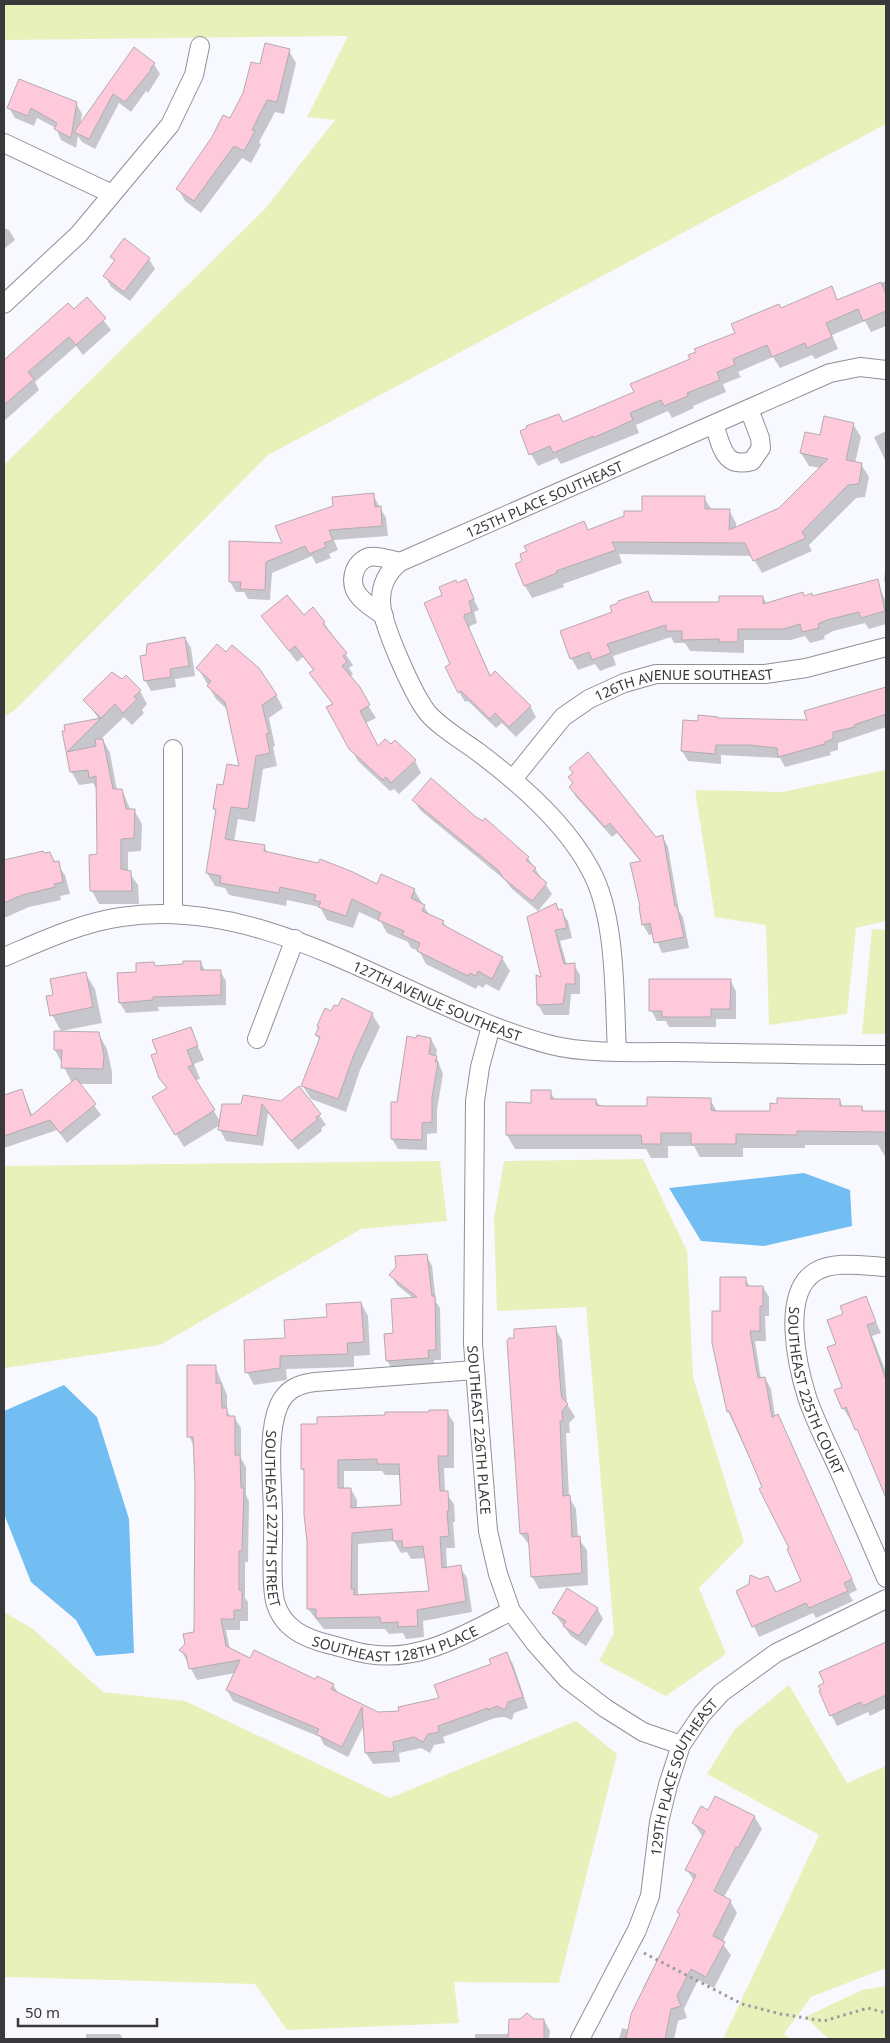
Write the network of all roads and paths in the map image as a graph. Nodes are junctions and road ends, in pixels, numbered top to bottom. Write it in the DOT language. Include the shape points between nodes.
graph roads {
  1 [pos="200,46"];
  2 [pos="4,142"];
  3 [pos="112,194"];
  4 [pos="4,304"];
  5 [pos="886,370"];
  6 [pos="748,409"];
  7 [pos="714,425"];
  8 [pos="400,562"];
  9 [pos="384,616"];
  10 [pos="886,647"];
  11 [pos="173,749"];
  12 [pos="513,779"];
  13 [pos="173,914"];
  14 [pos="295,939"];
  15 [pos="4,957"];
  16 [pos="491,1026"];
  17 [pos="257,1039"];
  18 [pos="617,1052"];
  19 [pos="886,1055"];
  20 [pos="886,1267"];
  21 [pos="475,1370"];
  22 [pos="886,1578"];
  23 [pos="886,1599"];
  24 [pos="511,1611"];
  25 [pos="282,1616"];
  26 [pos="680,1745"];
  27 [pos="629,1945"];
  28 [pos="886,2013"];
  29 [pos="580,2039"];
  1 -- 3 [label="street" via="194,75 170,124"];
  2 -- 3 [label="street"];
  3 -- 4 [label="street" via="80,234"];
  5 -- 6 [label="street, 125TH PLACE SOUTHEAST" via="860,367 830,373"];
  6 -- 7 [label="street, 125TH PLACE SOUTHEAST"];
  6 -- 7 [label="street" via="761,448 752,461 736,463 727,458"];
  7 -- 8 [label="street, 125TH PLACE SOUTHEAST"];
  8 -- 9 [label="street, 125TH PLACE SOUTHEAST" via="390,570 384,584 381,602"];
  8 -- 9 [label="street" via="369,557 354,571 352,580 358,596"];
  9 -- 12 [label="street" via="414,692 429,714"];
  10 -- 12 [label="street, 126TH AVENUE SOUTHEAST" via="806,668 765,674 656,674 624,683 589,699 563,717"];
  11 -- 13 [label="street"];
  12 -- 18 [label="street" via="564,832 591,869 605,910 611,950"];
  13 -- 14 [label="street, 127TH AVENUE SOUTHEAST" via="240,924"];
  13 -- 15 [label="street, 127TH AVENUE SOUTHEAST" via="121,917 71,929"];
  14 -- 16 [label="street, 127TH AVENUE SOUTHEAST"];
  14 -- 17 [label="street"];
  16 -- 18 [label="street, 127TH AVENUE SOUTHEAST" via="554,1046"];
  16 -- 21 [label="street, SOUTHEAST 226TH PLACE" via="475,1101"];
  18 -- 19 [label="street, 127TH AVENUE SOUTHEAST"];
  20 -- 22 [label="street, SOUTHEAST 225TH COURT" via="831,1266 816,1270 806,1278 799,1292 795,1322 796,1348 808,1398"];
  21 -- 24 [label="street, SOUTHEAST 226TH PLACE" via="488,1531"];
  21 -- 25 [label="street, SOUTHEAST 227TH STREET" via="315,1382 292,1387 286,1394 279,1404 272,1432 274,1589 275,1602"];
  23 -- 26 [label="street, 129TH PLACE SOUTHEAST" via="776,1653 721,1693"];
  24 -- 25 [label="street, SOUTHEAST 128TH PLACE" via="455,1640 430,1648 383,1655 305,1638 291,1629"];
  24 -- 26 [label="street, SOUTHEAST 226TH PLACE" via="567,1679 642,1732"];
  26 -- 27 [label="street, 129TH PLACE SOUTHEAST" via="659,1822 650,1896"];
  27 -- 28 [label="path" via="742,2004 824,2020 868,2008"];
  27 -- 29 [label="street, 129TH PLACE SOUTHEAST"];
}
